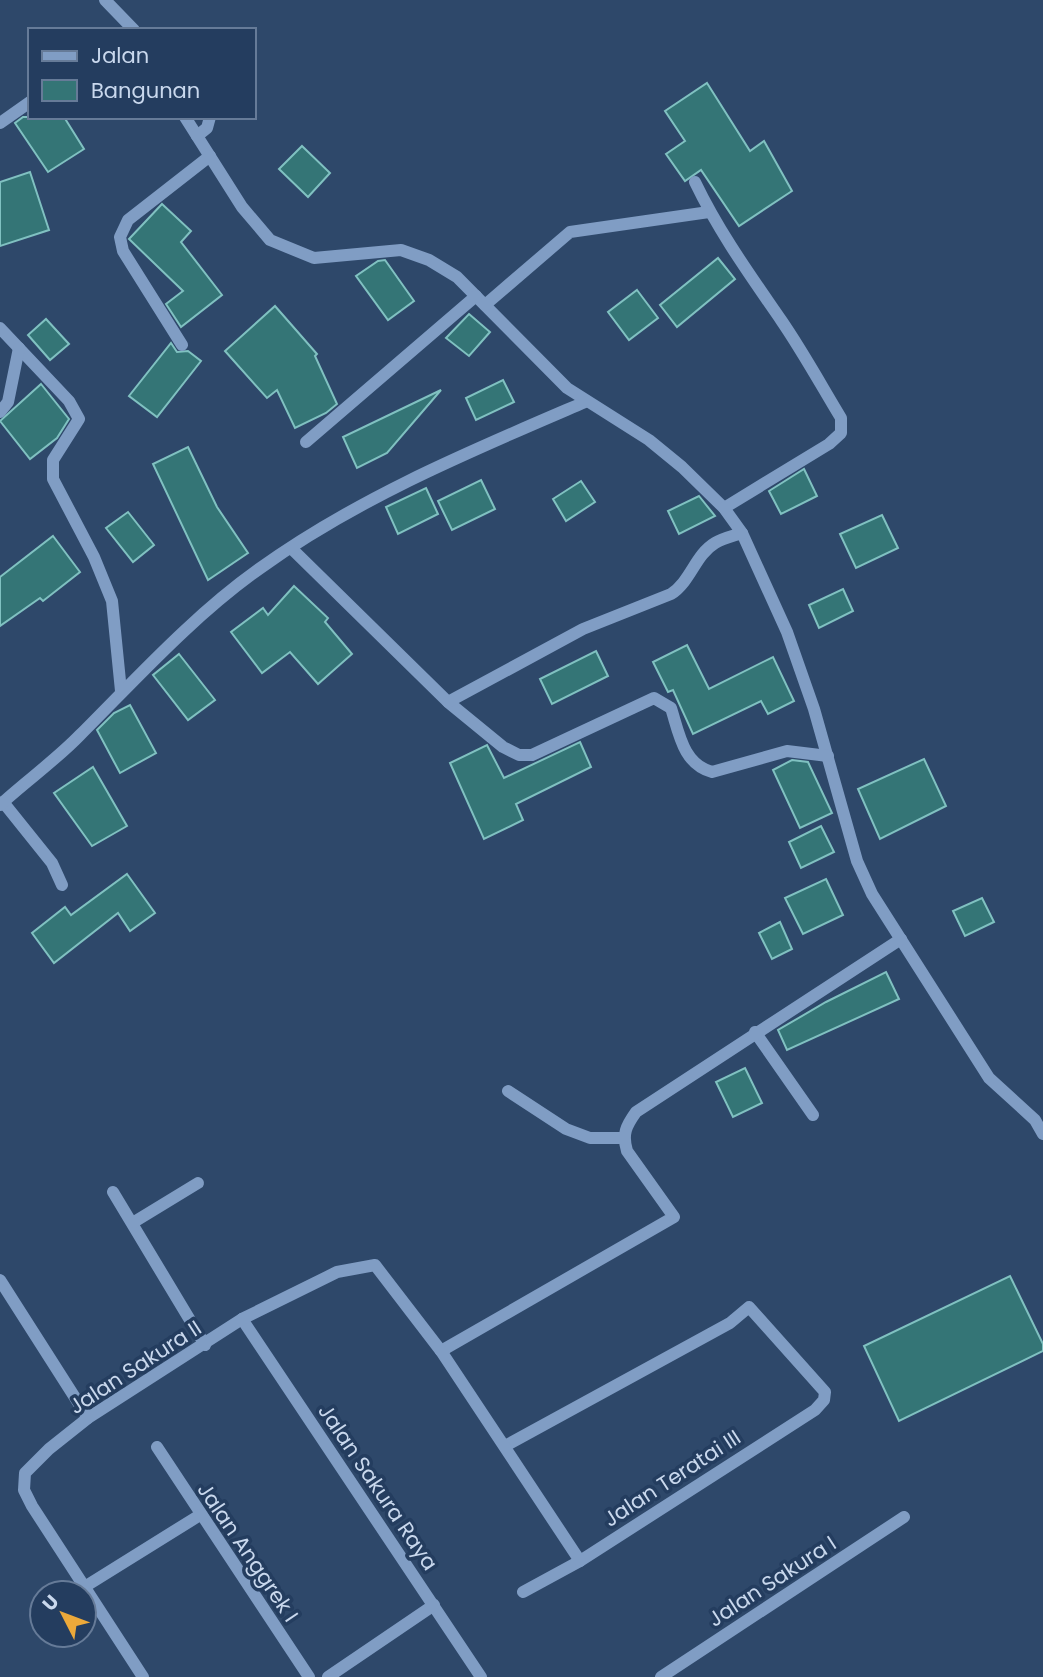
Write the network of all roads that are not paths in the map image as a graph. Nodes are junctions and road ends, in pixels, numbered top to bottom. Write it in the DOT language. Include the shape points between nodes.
graph roads {
  1 [pos="105,0"];
  2 [pos="132,28"];
  3 [pos="28,103"];
  4 [pos="187,119"];
  5 [pos="209,119"];
  6 [pos="0,123"];
  7 [pos="197,136"];
  8 [pos="210,156"];
  9 [pos="695,182"];
  10 [pos="709,212"];
  11 [pos="481,300"];
  12 [pos="0,328"];
  13 [pos="182,345"];
  14 [pos="19,348"];
  15 [pos="585,402"];
  16 [pos="0,412"];
  17 [pos="306,442"];
  18 [pos="724,508"];
  19 [pos="742,533"];
  20 [pos="291,548"];
  21 [pos="121,691"];
  22 [pos="448,702"];
  23 [pos="828,756"];
  24 [pos="2,803"];
  25 [pos="62,885"];
  26 [pos="901,939"];
  27 [pos="755,1032"];
  28 [pos="508,1091"];
  29 [pos="813,1115"];
  30 [pos="1043,1134"];
  31 [pos="624,1138"];
  32 [pos="198,1183"];
  33 [pos="113,1192"];
  34 [pos="134,1222"];
  35 [pos="0,1280"];
  36 [pos="242,1319"];
  37 [pos="205,1345"];
  38 [pos="441,1351"];
  39 [pos="88,1418"];
  40 [pos="505,1446"];
  41 [pos="157,1447"];
  42 [pos="200,1515"];
  43 [pos="904,1517"];
  44 [pos="580,1561"];
  45 [pos="81,1579"];
  46 [pos="97,1579"];
  47 [pos="523,1592"];
  48 [pos="98,1605"];
  49 [pos="434,1605"];
  50 [pos="143,1677"];
  51 [pos="309,1677"];
  52 [pos="328,1677"];
  53 [pos="481,1677"];
  54 [pos="661,1677"];
  1 -- 2 [label="street"];
  3 -- 6 [label="street"];
  4 -- 7 [label="street"];
  5 -- 7 [label="street"];
  7 -- 8 [label="street"];
  8 -- 11 [label="street" via="242,207 270,240 314,258 401,250 447,271"];
  8 -- 13 [label="street" via="128,220 120,237 123,251"];
  9 -- 10 [label="street"];
  10 -- 11 [label="street" via="570,232"];
  10 -- 18 [label="street" via="841,418 841,433 829,444"];
  11 -- 15 [label="street"];
  11 -- 17 [label="street"];
  12 -- 14 [label="street"];
  14 -- 16 [label="street" via="8,402"];
  14 -- 21 [label="street" via="69,401 79,419 53,460 52,479 94,556 112,601"];
  15 -- 18 [label="street" via="649,440"];
  15 -- 20 [label="street" via="433,468 345,513"];
  18 -- 19 [label="street"];
  19 -- 22 [label="street" via="703,552 680,588 671,594 583,629"];
  19 -- 23 [label="street" via="787,632"];
  20 -- 21 [label="street" via="224,596"];
  20 -- 22 [label="street"];
  21 -- 24 [label="street" via="79,736"];
  22 -- 23 [label="street" via="519,755 532,755 654,698 671,708 683,747 702,769 712,772 787,751"];
  23 -- 26 [label="street" via="858,861 872,894"];
  24 -- 25 [label="street" via="52,863"];
  26 -- 27 [label="street"];
  26 -- 30 [label="street" via="989,1079 1035,1120"];
  27 -- 29 [label="street"];
  27 -- 31 [label="street" via="636,1112 626,1125"];
  28 -- 31 [label="street" via="566,1129 590,1138"];
  31 -- 38 [label="street" via="628,1151 674,1216"];
  32 -- 34 [label="street"];
  33 -- 34 [label="street"];
  34 -- 37 [label="street"];
  35 -- 39 [label="street"];
  36 -- 37 [label="street, Jalan Sakura II"];
  36 -- 38 [label="street, Jalan Sakura II" via="337,1272 375,1265"];
  36 -- 49 [label="street, Jalan Sakura Raya"];
  37 -- 39 [label="street, Jalan Sakura II"];
  38 -- 40 [label="street"];
  39 -- 45 [label="street, Jalan Sakura II" via="25,1473 24,1490"];
  40 -- 44 [label="street"];
  40 -- 44 [label="street, Jalan Teratai III" via="730,1323 750,1307 820,1384 824,1400 815,1410"];
  41 -- 42 [label="street, Jalan Anggrek I"];
  42 -- 46 [label="street"];
  42 -- 51 [label="street, Jalan Anggrek I"];
  43 -- 54 [label="street, Jalan Sakura I"];
  44 -- 47 [label="street, Jalan Teratai III"];
  48 -- 50 [label="street, Jalan Sakura II"];
  49 -- 52 [label="street"];
  49 -- 53 [label="street, Jalan Sakura Raya"];
}
